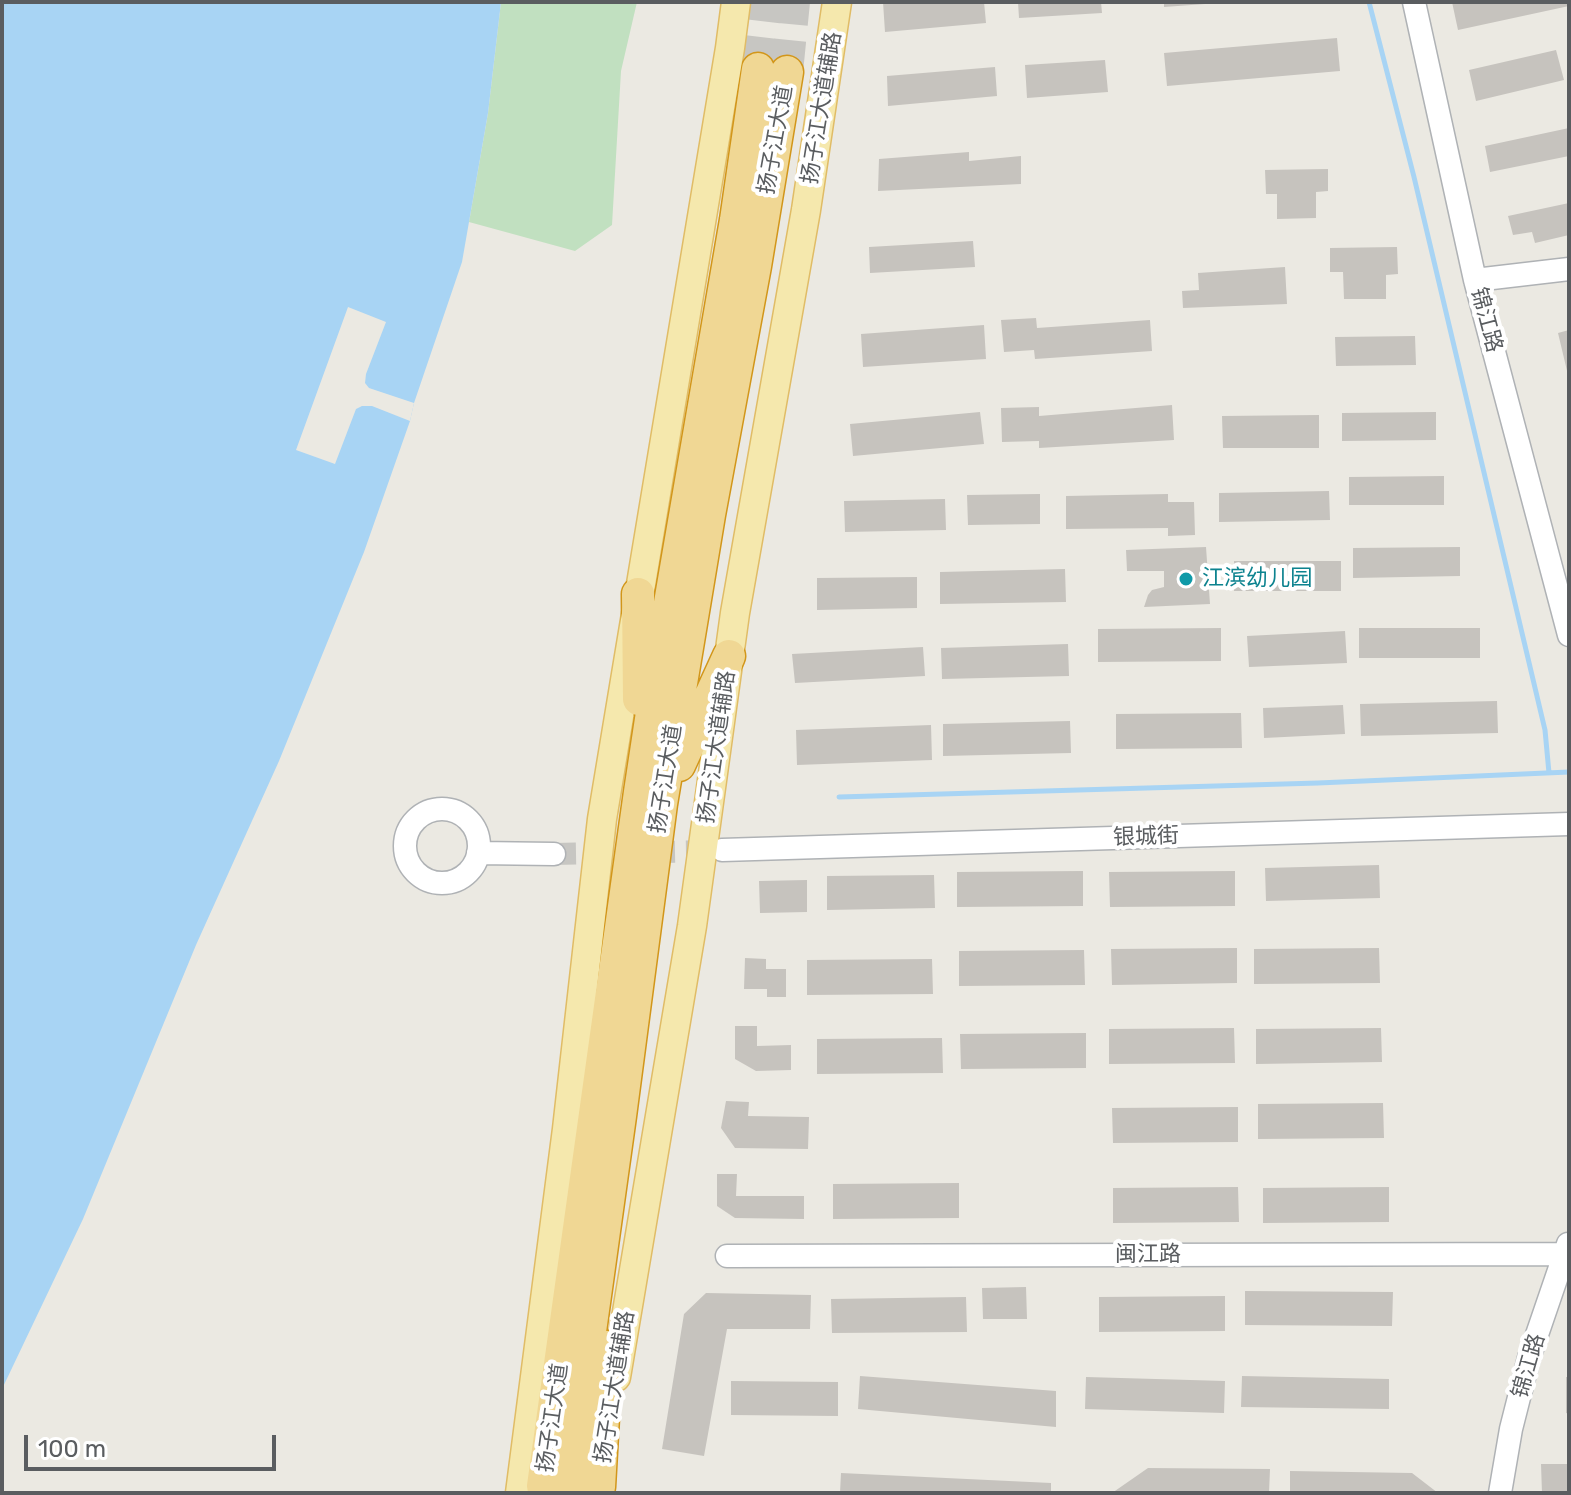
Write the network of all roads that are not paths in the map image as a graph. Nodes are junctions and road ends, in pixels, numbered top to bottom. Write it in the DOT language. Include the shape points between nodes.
graph roads {
  1 [pos="736,2"];
  2 [pos="837,2"];
  3 [pos="1414,2"];
  4 [pos="772,71"];
  5 [pos="1569,269"];
  6 [pos="1475,280"];
  7 [pos="638,594"];
  8 [pos="1569,635"];
  9 [pos="729,656"];
  10 [pos="650,798"];
  11 [pos="1569,824"];
  12 [pos="722,850"];
  13 [pos="478,853"];
  14 [pos="554,854"];
  15 [pos="1567,1250"];
  16 [pos="727,1256"];
  17 [pos="566,1490"];
  18 [pos="1500,1493"];
  1 -- 7 [label="main road"];
  2 -- 9 [label="main road, 扬子江大道辅路"];
  3 -- 6 [label="street, 锦江路"];
  4 -- 10 [label="highway, 扬子江大道"];
  5 -- 6 [label="street"];
  6 -- 8 [label="street, 锦江路"];
  7 -- 10 [label="highway"];
  7 -- 17 [label="main road" via="602,819 567,1129"];
  9 -- 10 [label="highway"];
  9 -- 17 [label="main road, 扬子江大道辅路" via="692,926 624,1329"];
  10 -- 17 [label="highway, 扬子江大道"];
  10 -- 17 [label="highway, 扬子江大道" via="620,1116"];
  11 -- 12 [label="street, 银城街"];
  13 -- 14 [label="street"];
  15 -- 16 [label="street, 闽江路"];
  15 -- 18 [label="street, 锦江路" via="1529,1358"];
}
